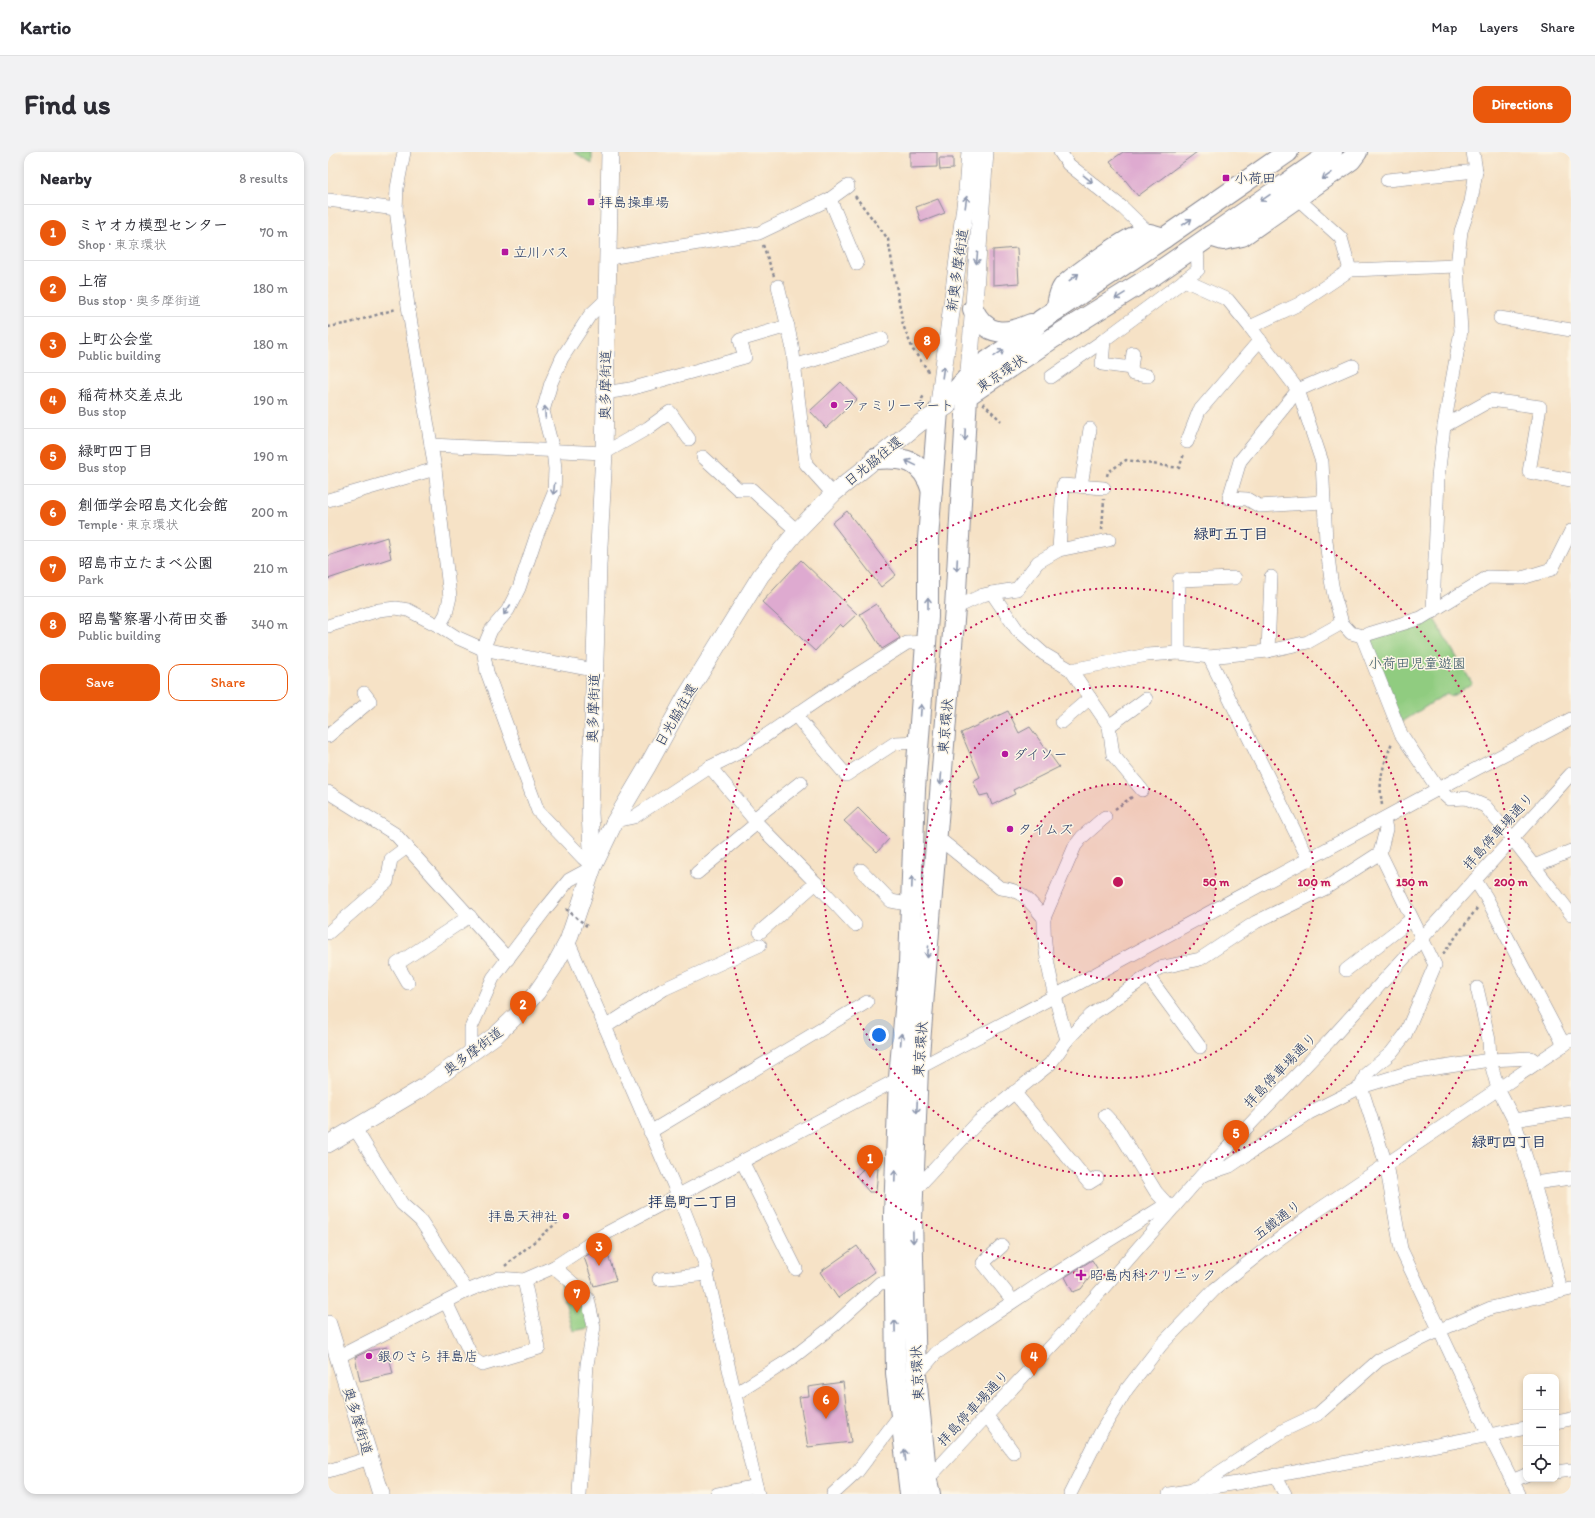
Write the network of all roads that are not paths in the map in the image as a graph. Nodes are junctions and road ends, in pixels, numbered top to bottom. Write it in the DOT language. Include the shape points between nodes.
graph roads {
  1 [pos="404,152"];
  2 [pos="610,152"];
  3 [pos="970,152"];
  4 [pos="984,152"];
  5 [pos="1060,152"];
  6 [pos="1288,152"];
  7 [pos="1332,152"];
  8 [pos="1357,152"];
  9 [pos="1473,152"];
  10 [pos="1476,172"];
  11 [pos="1387,180"];
  12 [pos="848,186"];
  13 [pos="1297,198"];
  14 [pos="830,199"];
  15 [pos="328,200"];
  16 [pos="396,209"];
  17 [pos="1157,236"];
  18 [pos="1204,240"];
  19 [pos="609,258"];
  20 [pos="858,264"];
  21 [pos="1457,266"];
  22 [pos="1350,270"];
  23 [pos="1184,280"];
  24 [pos="778,286"];
  25 [pos="608,298"];
  26 [pos="973,308"];
  27 [pos="1049,315"];
  28 [pos="1500,318"];
  29 [pos="788,326"];
  30 [pos="1250,327"];
  31 [pos="1571,330"];
  32 [pos="882,339"];
  33 [pos="1104,340"];
  34 [pos="1260,340"];
  35 [pos="1133,353"];
  36 [pos="794,366"];
  37 [pos="1354,366"];
  38 [pos="1131,368"];
  39 [pos="1148,376"];
  40 [pos="968,377"];
  41 [pos="1051,377"];
  42 [pos="1298,390"];
  43 [pos="604,393"];
  44 [pos="967,396"];
  45 [pos="938,411"];
  46 [pos="1444,426"];
  47 [pos="1090,429"];
  48 [pos="689,439"];
  49 [pos="1187,442"];
  50 [pos="431,445"];
  51 [pos="553,450"];
  52 [pos="604,452"];
  53 [pos="703,457"];
  54 [pos="875,459"];
  55 [pos="435,469"];
  56 [pos="1571,480"];
  57 [pos="1081,486"];
  58 [pos="1104,488"];
  59 [pos="932,491"];
  60 [pos="833,494"];
  61 [pos="328,500"];
  62 [pos="1324,502"];
  63 [pos="797,531"];
  64 [pos="1571,531"];
  65 [pos="1105,541"];
  66 [pos="1059,550"];
  67 [pos="1271,576"];
  68 [pos="1235,578"];
  69 [pos="992,594"];
  70 [pos="955,608"];
  71 [pos="1433,612"];
  72 [pos="1342,623"];
  73 [pos="328,626"];
  74 [pos="439,626"];
  75 [pos="1362,636"];
  76 [pos="927,642"];
  77 [pos="483,649"];
  78 [pos="1268,651"];
  79 [pos="1179,653"];
  80 [pos="1209,657"];
  81 [pos="594,670"];
  82 [pos="1071,670"];
  83 [pos="364,693"];
  84 [pos="1090,698"];
  85 [pos="1146,699"];
  86 [pos="796,716"];
  87 [pos="1571,719"];
  88 [pos="1062,722"];
  89 [pos="1109,726"];
  90 [pos="328,736"];
  91 [pos="919,742"];
  92 [pos="710,767"];
  93 [pos="1571,774"];
  94 [pos="800,782"];
  95 [pos="1438,789"];
  96 [pos="1142,790"];
  97 [pos="328,792"];
  98 [pos="1104,817"];
  99 [pos="1384,819"];
  100 [pos="615,821"];
  101 [pos="755,821"];
  102 [pos="937,837"];
  103 [pos="1512,838"];
  104 [pos="406,847"];
  105 [pos="1571,851"];
  106 [pos="1380,852"];
  107 [pos="1309,860"];
  108 [pos="593,866"];
  109 [pos="1534,866"];
  110 [pos="861,870"];
  111 [pos="697,872"];
  112 [pos="1475,880"];
  113 [pos="816,883"];
  114 [pos="912,905"];
  115 [pos="1571,914"];
  116 [pos="470,916"];
  117 [pos="1044,918"];
  118 [pos="1412,919"];
  119 [pos="855,925"];
  120 [pos="328,933"];
  121 [pos="1422,939"];
  122 [pos="568,941"];
  123 [pos="508,958"];
  124 [pos="1346,970"];
  125 [pos="1148,976"];
  126 [pos="408,983"];
  127 [pos="1477,988"];
  128 [pos="1055,996"];
  129 [pos="867,1002"];
  130 [pos="605,1027"];
  131 [pos="1067,1040"];
  132 [pos="1565,1046"];
  133 [pos="1200,1047"];
  134 [pos="470,1055"];
  135 [pos="1490,1060"];
  136 [pos="1538,1063"];
  137 [pos="918,1068"];
  138 [pos="899,1078"];
  139 [pos="1361,1087"];
  140 [pos="1498,1089"];
  141 [pos="1014,1092"];
  142 [pos="1571,1111"];
  143 [pos="1105,1115"];
  144 [pos="1514,1120"];
  145 [pos="354,1127"];
  146 [pos="650,1132"];
  147 [pos="328,1144"];
  148 [pos="742,1161"];
  149 [pos="1386,1164"];
  150 [pos="1201,1176"];
  151 [pos="1097,1178"];
  152 [pos="1571,1178"];
  153 [pos="1534,1183"];
  154 [pos="914,1191"];
  155 [pos="678,1195"];
  156 [pos="1171,1205"];
  157 [pos="1002,1246"];
  158 [pos="554,1267"];
  159 [pos="796,1269"];
  160 [pos="708,1274"];
  161 [pos="659,1279"];
  162 [pos="524,1280"];
  163 [pos="894,1282"];
  164 [pos="1566,1290"];
  165 [pos="467,1291"];
  166 [pos="1013,1301"];
  167 [pos="446,1302"];
  168 [pos="328,1324"];
  169 [pos="1440,1330"];
  170 [pos="338,1357"];
  171 [pos="916,1376"];
  172 [pos="735,1394"];
  173 [pos="901,1414"];
  174 [pos="987,1416"];
  175 [pos="1571,1419"];
  176 [pos="1559,1421"];
  177 [pos="1523,1429"];
  178 [pos="1489,1435"];
  179 [pos="1014,1452"];
  180 [pos="370,1458"];
  181 [pos="1571,1470"];
  182 [pos="328,1471"];
  183 [pos="1559,1472"];
  184 [pos="1275,1475"];
  185 [pos="1523,1476"];
  186 [pos="1512,1481"];
  187 [pos="1239,1489"];
  188 [pos="757,1490"];
  189 [pos="923,1490"];
  190 [pos="1192,1492"];
  191 [pos="382,1494"];
  192 [pos="579,1494"];
  193 [pos="717,1494"];
  194 [pos="833,1494"];
  195 [pos="910,1494"];
  196 [pos="1070,1494"];
  197 [pos="1169,1494"];
  198 [pos="1286,1494"];
  199 [pos="1519,1494"];
  1 -- 16 [label="street"];
  2 -- 19 [label="main road, 奥多摩街道"];
  45 -- 3 [label="main road, 新奥多摩街道, one-way"];
  4 -- 26 [label="main road, 新奥多摩街道, one-way"];
  5 -- 17 [label="street, one-way" via="1068,164"];
  17 -- 6 [label="highway, 東京環状, one-way"];
  7 -- 18 [label="highway, 東京環状, one-way"];
  8 -- 13 [label="highway, one-way" via="1351,160"];
  9 -- 10 [label="street"];
  10 -- 11 [label="street"];
  10 -- 21 [label="street" via="1471,202 1461,231"];
  12 -- 14 [label="street"];
  13 -- 18 [label="highway" via="1242,236"];
  13 -- 22 [label="street" via="1341,238"];
  14 -- 19 [label="street" via="759,233"];
  14 -- 20 [label="street"];
  15 -- 16 [label="street"];
  16 -- 50 [label="street" via="408,306"];
  27 -- 17 [label="highway, 東京環状, one-way"];
  18 -- 23 [label="street" via="1198,270"];
  18 -- 44 [label="highway, 東京環状, one-way"];
  19 -- 25 [label="main road, 奥多摩街道"];
  21 -- 22 [label="street"];
  21 -- 46 [label="street" via="1461,331"];
  22 -- 30 [label="street" via="1299,304"];
  23 -- 30 [label="street" via="1228,300"];
  23 -- 33 [label="street"];
  24 -- 29 [label="street"];
  25 -- 43 [label="main road, 奥多摩街道"];
  51 -- 25 [label="street, one-way" via="543,411 550,383 562,358 590,315"];
  26 -- 27 [label="highway" via="986,326 999,332 1014,331"];
  26 -- 40 [label="main road, 新奥多摩街道"];
  40 -- 27 [label="highway, 東京環状, one-way" via="1028,334"];
  28 -- 31 [label="street"];
  29 -- 36 [label="street"];
  29 -- 43 [label="street" via="740,340 745,357 630,389"];
  30 -- 34 [label="street"];
  32 -- 36 [label="street"];
  33 -- 38 [label="street" via="1102,364"];
  33 -- 41 [label="street"];
  34 -- 42 [label="street"];
  34 -- 49 [label="street" via="1199,411"];
  35 -- 38 [label="street"];
  36 -- 60 [label="street" via="806,464"];
  37 -- 42 [label="street"];
  38 -- 39 [label="street" via="1133,374"];
  40 -- 44 [label="main road, 新奥多摩街道"];
  40 -- 45 [label="highway, 東京環状"];
  42 -- 62 [label="street" via="1322,462"];
  42 -- 62 [label="street" via="1240,461 1229,498 1246,499 1259,506"];
  43 -- 52 [label="main road, 奥多摩街道"];
  44 -- 45 [label="main road, 日光脇往還"];
  44 -- 70 [label="highway, 東京環状, one-way"];
  45 -- 54 [label="main road, 日光脇往還"];
  45 -- 59 [label="highway, 東京環状"];
  46 -- 56 [label="street" via="1491,400 1540,407 1529,472"];
  46 -- 71 [label="street" via="1438,477"];
  47 -- 57 [label="street"];
  48 -- 52 [label="street" via="670,412 648,428"];
  50 -- 51 [label="street"];
  50 -- 55 [label="street"];
  51 -- 52 [label="street"];
  51 -- 77 [label="street, one-way" via="554,493 519,588 508,610 491,630"];
  52 -- 81 [label="main road, 奥多摩街道"];
  53 -- 63 [label="street" via="738,489 751,489"];
  59 -- 54 [label="highway, one-way" via="923,472 913,463 906,460"];
  54 -- 60 [label="main road, 日光脇往還"];
  55 -- 61 [label="street"];
  55 -- 74 [label="street" via="450,597 446,614"];
  57 -- 58 [label="street"];
  57 -- 66 [label="street" via="1062,485"];
  76 -- 59 [label="highway, 東京環状, one-way" via="928,539"];
  60 -- 63 [label="main road, 日光脇往還"];
  62 -- 72 [label="street" via="1331,580"];
  63 -- 100 [label="main road, 日光脇往還" via="761,575 725,632"];
  64 -- 71 [label="street" via="1552,569 1522,578 1488,577"];
  65 -- 66 [label="street"];
  66 -- 69 [label="street" via="1038,562 1017,589"];
  67 -- 78 [label="street"];
  68 -- 79 [label="street" via="1179,580"];
  69 -- 70 [label="street" via="983,595"];
  69 -- 82 [label="street" via="1018,631 1044,654"];
  70 -- 102 [label="highway, 東京環状, one-way"];
  71 -- 75 [label="street"];
  72 -- 75 [label="street" via="1351,633"];
  72 -- 78 [label="street" via="1308,642"];
  73 -- 74 [label="street" via="379,610 396,608 408,610"];
  74 -- 77 [label="street"];
  75 -- 95 [label="street" via="1401,734"];
  76 -- 86 [label="street" via="907,643"];
  91 -- 76 [label="highway, 東京環状, one-way"];
  77 -- 81 [label="street"];
  77 -- 108 [label="street" via="487,672 538,811"];
  78 -- 80 [label="street"];
  79 -- 80 [label="street"];
  79 -- 82 [label="street" via="1147,654"];
  80 -- 107 [label="street"];
  81 -- 108 [label="main road, 奥多摩街道" via="590,813"];
  82 -- 84 [label="street"];
  83 -- 90 [label="street" via="370,701"];
  84 -- 88 [label="street"];
  84 -- 89 [label="street"];
  85 -- 89 [label="street"];
  86 -- 91 [label="street" via="846,775 895,743"];
  86 -- 92 [label="street" via="746,749"];
  87 -- 95 [label="street"];
  89 -- 96 [label="street" via="1113,755"];
  114 -- 91 [label="highway, 東京環状, one-way"];
  92 -- 100 [label="street" via="634,817"];
  92 -- 101 [label="street"];
  93 -- 103 [label="street, 拝島停車場通り"];
  94 -- 101 [label="street"];
  95 -- 99 [label="street"];
  95 -- 103 [label="street" via="1449,799 1466,798 1485,806"];
  97 -- 104 [label="street" via="395,834"];
  98 -- 117 [label="street" via="1075,846"];
  99 -- 106 [label="street" via="1386,829"];
  99 -- 107 [label="street"];
  100 -- 108 [label="main road, 日光脇往還"];
  101 -- 111 [label="street"];
  101 -- 113 [label="street"];
  102 -- 117 [label="street" via="1000,888 1008,888 1023,894"];
  102 -- 137 [label="highway, 東京環状, one-way"];
  103 -- 109 [label="street"];
  103 -- 112 [label="street, 拝島停車場通り"];
  104 -- 116 [label="street"];
  104 -- 120 [label="street" via="391,859 387,882"];
  105 -- 109 [label="street"];
  106 -- 118 [label="street"];
  106 -- 125 [label="street" via="1324,889 1256,922 1200,959 1159,968"];
  107 -- 128 [label="street"];
  108 -- 122 [label="main road, 奥多摩街道"];
  108 -- 123 [label="street" via="568,880"];
  109 -- 115 [label="street"];
  110 -- 114 [label="street" via="891,901"];
  112 -- 121 [label="street, 拝島停車場通り"];
  112 -- 132 [label="street"];
  113 -- 119 [label="street"];
  113 -- 130 [label="street" via="760,939 664,989"];
  138 -- 114 [label="highway, 東京環状, one-way"];
  116 -- 123 [label="street"];
  116 -- 126 [label="street" via="397,964"];
  117 -- 128 [label="street" via="1043,937"];
  118 -- 121 [label="street"];
  118 -- 124 [label="street"];
  121 -- 139 [label="street" via="1435,965 1405,1035 1391,1053 1366,1074"];
  121 -- 150 [label="street, 拝島停車場通り"];
  122 -- 130 [label="street"];
  122 -- 134 [label="main road, 奥多摩街道" via="554,968 537,992 496,1035"];
  123 -- 134 [label="street" via="493,978 471,1028"];
  125 -- 131 [label="street" via="1091,1015"];
  125 -- 133 [label="street"];
  127 -- 135 [label="street" via="1490,1040"];
  128 -- 131 [label="street"];
  128 -- 137 [label="street"];
  129 -- 146 [label="street"];
  130 -- 146 [label="street"];
  131 -- 141 [label="street" via="1050,1064"];
  132 -- 136 [label="street, 五鐵通り"];
  134 -- 145 [label="main road, 奥多摩街道" via="424,1087"];
  135 -- 136 [label="street" via="1531,1058"];
  135 -- 139 [label="street" via="1410,1072"];
  135 -- 140 [label="street"];
  136 -- 140 [label="street, 五鐵通り"];
  137 -- 138 [label="street"];
  137 -- 154 [label="highway, 東京環状, one-way"];
  138 -- 148 [label="street"];
  163 -- 138 [label="highway, 東京環状, one-way"];
  139 -- 149 [label="street"];
  139 -- 150 [label="street" via="1309,1113 1230,1166"];
  140 -- 144 [label="street"];
  140 -- 149 [label="street, 五鐵通り"];
  141 -- 151 [label="street" via="1089,1183"];
  141 -- 154 [label="street" via="979,1121"];
  142 -- 144 [label="street"];
  143 -- 156 [label="street" via="1156,1192"];
  144 -- 153 [label="street"];
  145 -- 147 [label="main road, 奥多摩街道"];
  145 -- 165 [label="street" via="402,1204 421,1221"];
  146 -- 155 [label="street"];
  148 -- 155 [label="street"];
  148 -- 159 [label="street"];
  149 -- 169 [label="street" via="1401,1249"];
  149 -- 196 [label="street, 五鐵通り" via="1269,1246 1210,1295 1161,1345 1127,1389 1101,1432"];
  150 -- 156 [label="street, 拝島停車場通り"];
  152 -- 153 [label="street"];
  153 -- 164 [label="street"];
  154 -- 171 [label="highway, 東京環状, one-way" via="912,1219"];
  155 -- 158 [label="street" via="603,1235"];
  155 -- 160 [label="street"];
  156 -- 166 [label="street"];
  156 -- 174 [label="street, 拝島停車場通り" via="1071,1324"];
  157 -- 166 [label="street" via="983,1263"];
  158 -- 162 [label="street"];
  158 -- 192 [label="street" via="588,1299 594,1327 587,1364"];
  160 -- 161 [label="street"];
  160 -- 172 [label="street"];
  162 -- 165 [label="street" via="499,1278"];
  162 -- 167 [label="street" via="539,1348 482,1365 473,1359"];
  163 -- 172 [label="street" via="880,1283 833,1326 791,1359"];
  173 -- 163 [label="highway, 東京環状, one-way" via="896,1373"];
  164 -- 169 [label="street" via="1491,1308"];
  165 -- 167 [label="street"];
  166 -- 171 [label="street" via="936,1353"];
  167 -- 170 [label="street"];
  168 -- 170 [label="main road, 奥多摩街道"];
  169 -- 178 [label="street"];
  169 -- 190 [label="street" via="1379,1360 1318,1414 1284,1430"];
  170 -- 180 [label="main road, 奥多摩街道"];
  171 -- 189 [label="highway, 東京環状"];
  172 -- 188 [label="street"];
  173 -- 194 [label="street" via="857,1472"];
  195 -- 173 [label="highway, 東京環状, one-way"];
  174 -- 179 [label="street"];
  174 -- 189 [label="street, 拝島停車場通り"];
  175 -- 176 [label="street"];
  177 -- 178 [label="street"];
  178 -- 184 [label="street"];
  178 -- 186 [label="street"];
  180 -- 182 [label="street"];
  180 -- 191 [label="main road, 奥多摩街道"];
  181 -- 183 [label="street"];
  184 -- 187 [label="street"];
  184 -- 198 [label="street"];
  185 -- 186 [label="street"];
  186 -- 199 [label="street"];
  187 -- 190 [label="street"];
  188 -- 193 [label="street"];
  190 -- 197 [label="street"];
}
